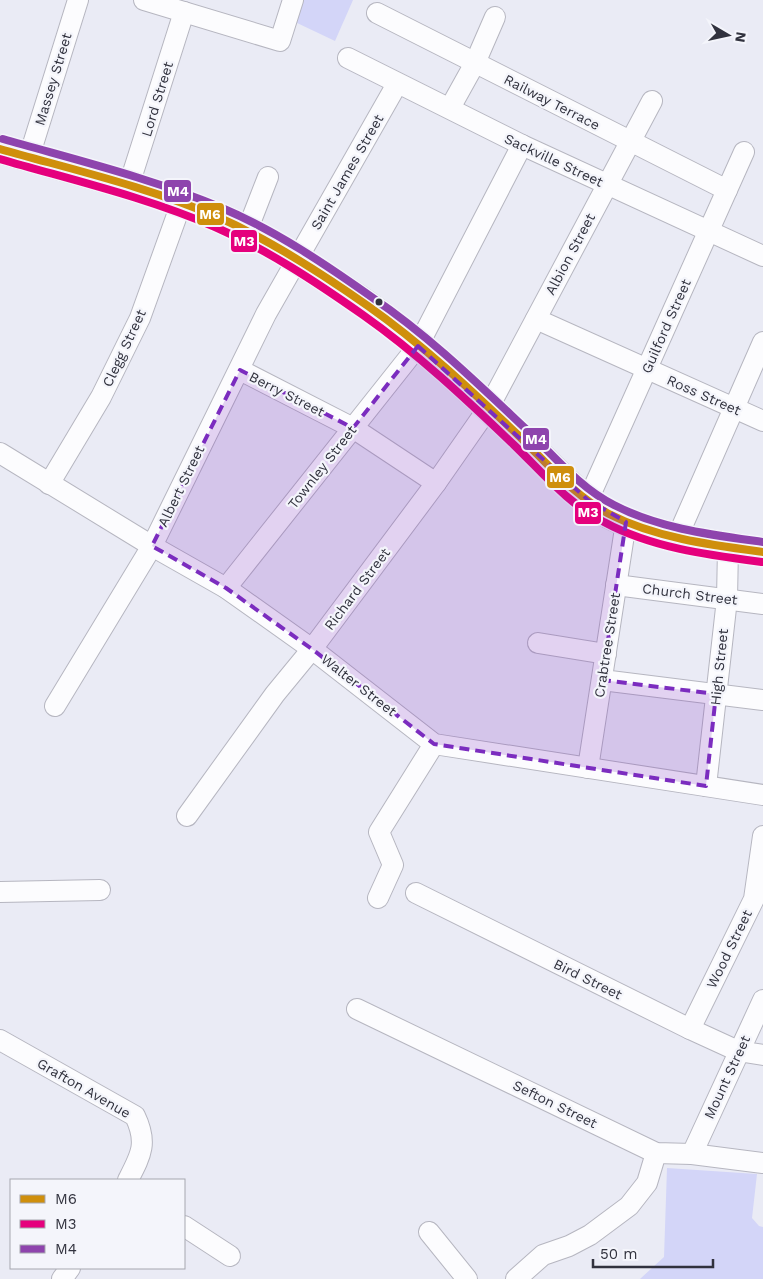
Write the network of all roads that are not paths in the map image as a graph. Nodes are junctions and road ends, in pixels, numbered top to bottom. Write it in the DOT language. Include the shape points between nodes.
graph roads {
  1 [pos="78,0"];
  2 [pos="144,0"];
  3 [pos="292,0"];
  4 [pos="184,12"];
  5 [pos="377,13"];
  6 [pos="495,17"];
  7 [pos="348,58"];
  8 [pos="475,62"];
  9 [pos="397,84"];
  10 [pos="652,101"];
  11 [pos="450,108"];
  12 [pos="631,141"];
  13 [pos="522,145"];
  14 [pos="0,149"];
  15 [pos="744,152"];
  16 [pos="29,157"];
  17 [pos="268,177"];
  18 [pos="129,185"];
  19 [pos="608,185"];
  20 [pos="727,190"];
  21 [pos="181,204"];
  22 [pos="247,231"];
  23 [pos="709,231"];
  24 [pos="763,256"];
  25 [pos="297,260"];
  26 [pos="536,319"];
  27 [pos="763,342"];
  28 [pos="418,346"];
  29 [pos="646,369"];
  30 [pos="240,370"];
  31 [pos="489,407"];
  32 [pos="734,408"];
  33 [pos="763,421"];
  34 [pos="353,428"];
  35 [pos="0,453"];
  36 [pos="436,483"];
  37 [pos="49,484"];
  38 [pos="588,500"];
  39 [pos="626,522"];
  40 [pos="677,538"];
  41 [pos="152,546"];
  42 [pos="728,548"];
  43 [pos="763,552"];
  44 [pos="616,585"];
  45 [pos="226,588"];
  46 [pos="727,599"];
  47 [pos="763,604"];
  48 [pos="538,643"];
  49 [pos="312,648"];
  50 [pos="606,654"];
  51 [pos="602,680"];
  52 [pos="716,694"];
  53 [pos="763,700"];
  54 [pos="55,706"];
  55 [pos="434,744"];
  56 [pos="588,768"];
  57 [pos="706,786"];
  58 [pos="763,795"];
  59 [pos="187,816"];
  60 [pos="763,836"];
  61 [pos="100,890"];
  62 [pos="0,892"];
  63 [pos="416,893"];
  64 [pos="378,898"];
  65 [pos="763,1000"];
  66 [pos="357,1009"];
  67 [pos="690,1029"];
  68 [pos="0,1040"];
  69 [pos="738,1051"];
  70 [pos="763,1054"];
  71 [pos="656,1153"];
  72 [pos="692,1154"];
  73 [pos="763,1162"];
  74 [pos="128,1179"];
  75 [pos="185,1227"];
  76 [pos="428,1232"];
  77 [pos="230,1256"];
  78 [pos="467,1279"];
  79 [pos="516,1279"];
  1 -- 16 [label="street, Massey Street"];
  2 -- 4 [label="street"];
  3 -- 4 [label="street" via="280,41"];
  4 -- 18 [label="street, Lord Street"];
  5 -- 8 [label="street, Railway Terrace"];
  6 -- 8 [label="street"];
  7 -- 9 [label="street, Sackville Street"];
  8 -- 11 [label="street"];
  8 -- 12 [label="street, Railway Terrace"];
  9 -- 11 [label="street, Sackville Street"];
  9 -- 25 [label="street, Saint James Street"];
  10 -- 12 [label="street, Albion Street"];
  11 -- 13 [label="street, Sackville Street"];
  12 -- 19 [label="street, Albion Street"];
  12 -- 20 [label="street, Railway Terrace"];
  13 -- 19 [label="street, Sackville Street"];
  13 -- 28 [label="street, Townley Street"];
  14 -- 16 [label="highway"];
  15 -- 20 [label="street, Guilford Street"];
  16 -- 18 [label="highway"];
  17 -- 22 [label="street"];
  18 -- 21 [label="highway"];
  19 -- 23 [label="street, Sackville Street"];
  19 -- 26 [label="street, Albion Street"];
  20 -- 23 [label="street, Guilford Street"];
  21 -- 22 [label="highway"];
  21 -- 37 [label="street, Clegg Street" via="140,318 102,397"];
  22 -- 25 [label="highway"];
  23 -- 24 [label="street, Sackville Street"];
  23 -- 29 [label="street, Guilford Street"];
  25 -- 28 [label="highway" via="394,324"];
  25 -- 30 [label="street, Albert Street" via="266,314"];
  26 -- 29 [label="street, Ross Street"];
  26 -- 31 [label="street, Albion Street"];
  27 -- 32 [label="street"];
  28 -- 31 [label="highway"];
  28 -- 34 [label="street, Townley Street"];
  29 -- 32 [label="street, Ross Street"];
  29 -- 38 [label="street, Guilford Street"];
  30 -- 34 [label="street, Berry Street"];
  30 -- 41 [label="street, Albert Street" via="213,418"];
  31 -- 36 [label="street, Richard Street"];
  31 -- 38 [label="highway"];
  32 -- 33 [label="street, Ross Street"];
  32 -- 40 [label="street"];
  34 -- 36 [label="street, Berry Street"];
  34 -- 45 [label="street, Townley Street"];
  35 -- 37 [label="street, Walter Street"];
  36 -- 49 [label="street, Richard Street"];
  37 -- 41 [label="street, Walter Street"];
  38 -- 39 [label="highway"];
  39 -- 40 [label="highway"];
  39 -- 44 [label="street, Crabtree Street"];
  40 -- 42 [label="highway"];
  41 -- 45 [label="street, Walter Street"];
  41 -- 54 [label="street, Albert Street"];
  42 -- 43 [label="highway"];
  42 -- 46 [label="street, High Street"];
  44 -- 46 [label="street, Church Street"];
  44 -- 50 [label="street, Crabtree Street"];
  45 -- 49 [label="street, Walter Street"];
  46 -- 47 [label="street, Church Street"];
  46 -- 52 [label="street, High Street"];
  48 -- 50 [label="street"];
  49 -- 55 [label="street, Walter Street"];
  49 -- 59 [label="street, Richard Street"];
  50 -- 51 [label="street, Crabtree Street"];
  51 -- 52 [label="street"];
  51 -- 56 [label="street, Crabtree Street"];
  52 -- 53 [label="street"];
  52 -- 57 [label="street, High Street"];
  55 -- 56 [label="street, Walter Street"];
  55 -- 64 [label="street" via="379,832 393,865"];
  56 -- 57 [label="street, Walter Street"];
  57 -- 58 [label="street, Walter Street"];
  60 -- 67 [label="street, Wood Street" via="754,899"];
  61 -- 62 [label="street"];
  63 -- 67 [label="street, Bird Street"];
  65 -- 69 [label="street, Mount Street"];
  66 -- 71 [label="street, Sefton Street"];
  67 -- 69 [label="street, Bird Street"];
  68 -- 74 [label="street, Grafton Avenue" via="135,1116 143,1132 141,1154"];
  69 -- 70 [label="street, Bird Street"];
  69 -- 72 [label="street, Mount Street"];
  71 -- 72 [label="street, Sefton Street"];
  71 -- 79 [label="street" via="647,1183 629,1206 570,1246 543,1255"];
  72 -- 73 [label="street, Sefton Street"];
  75 -- 77 [label="street"];
  76 -- 78 [label="street"];
}
